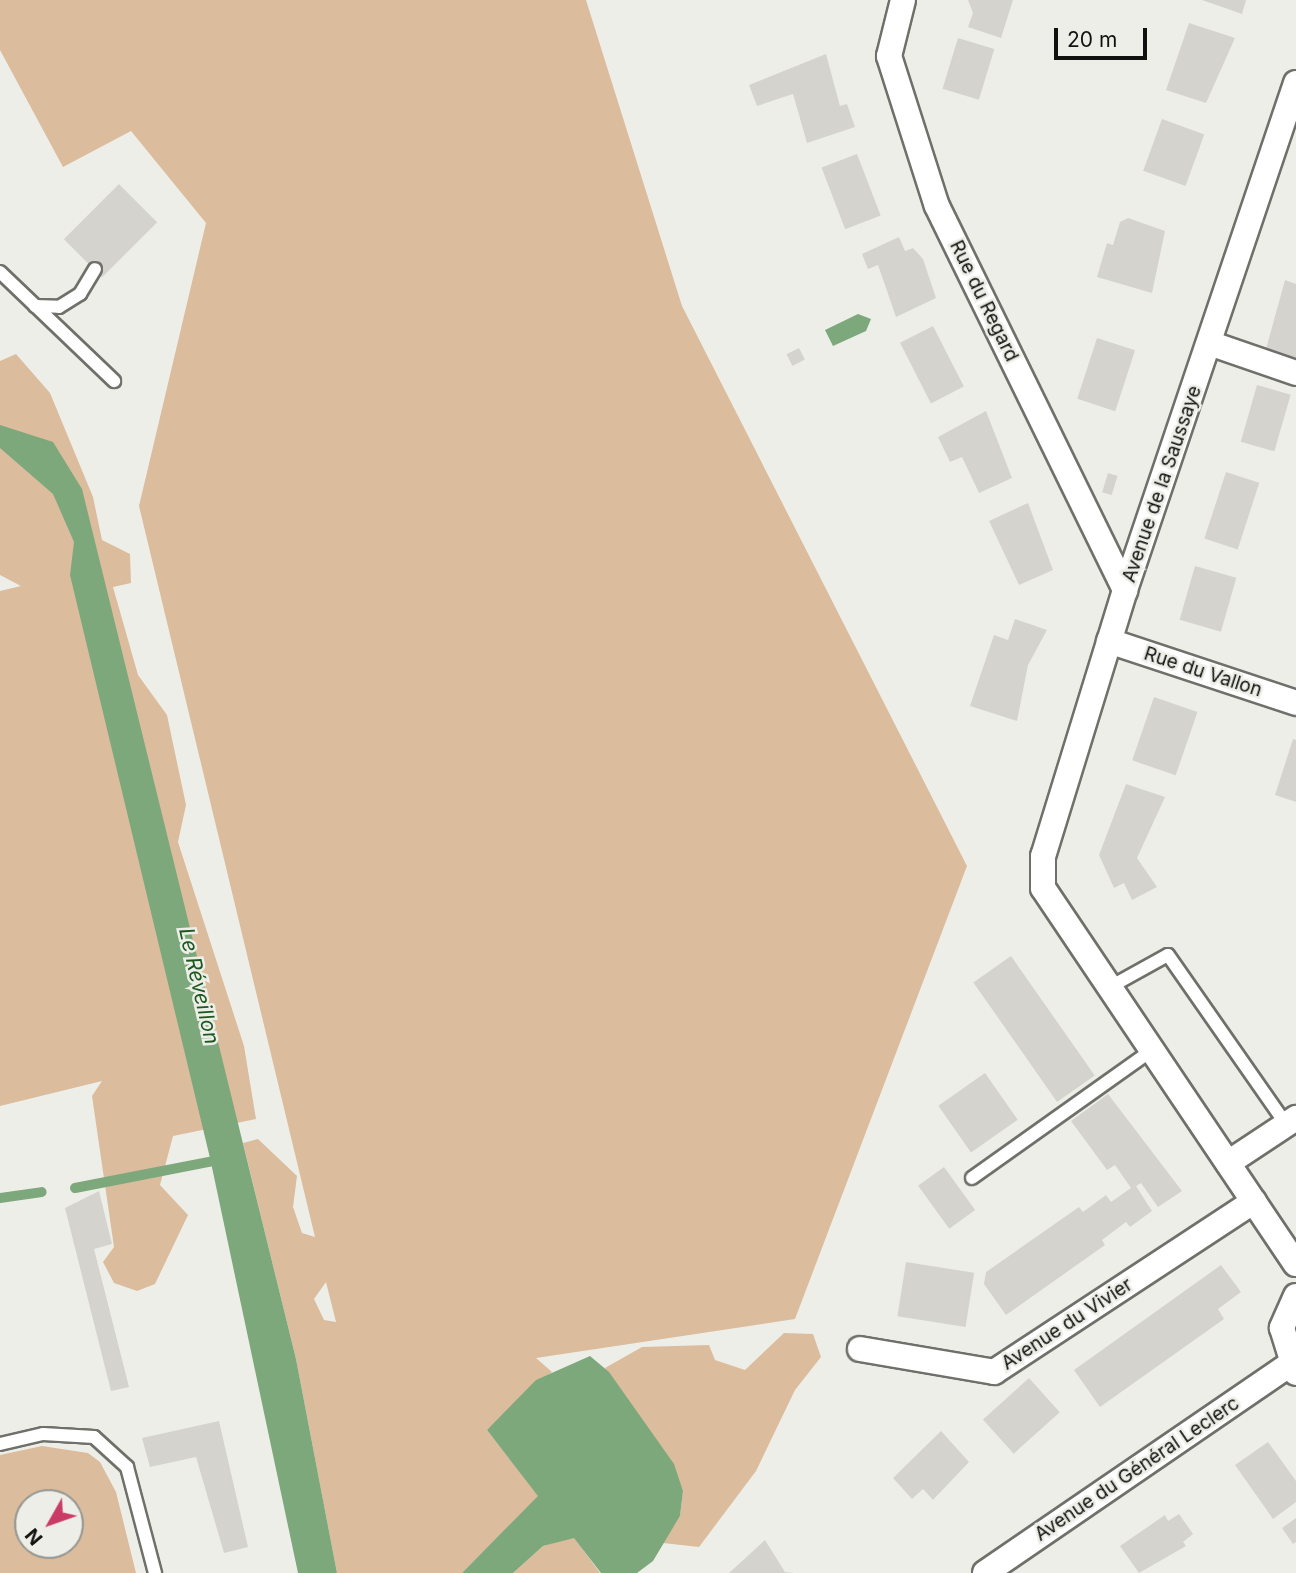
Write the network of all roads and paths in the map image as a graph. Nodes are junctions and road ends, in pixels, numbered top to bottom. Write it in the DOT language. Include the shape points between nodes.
graph roads {
  1 [pos="903,0"];
  2 [pos="1296,83"];
  3 [pos="95,269"];
  4 [pos="0,272"];
  5 [pos="35,306"];
  6 [pos="1212,344"];
  7 [pos="1296,373"];
  8 [pos="114,381"];
  9 [pos="1125,590"];
  10 [pos="1109,641"];
  11 [pos="1296,703"];
  12 [pos="1110,988"];
  13 [pos="1152,1050"];
  14 [pos="1291,1121"];
  15 [pos="1228,1164"];
  16 [pos="972,1178"];
  17 [pos="1254,1201"];
  18 [pos="1296,1264"];
  19 [pos="1296,1296"];
  20 [pos="860,1349"];
  21 [pos="1293,1369"];
  22 [pos="0,1444"];
  23 [pos="155,1573"];
  24 [pos="985,1573"];
  1 -- 9 [label="street, Rue du Regard" via="889,56 937,206"];
  2 -- 6 [label="street, Avenue de la Saussaye"];
  3 -- 5 [label="lane" via="80,294 59,307"];
  4 -- 5 [label="lane"];
  5 -- 8 [label="lane"];
  6 -- 7 [label="street"];
  6 -- 9 [label="street, Avenue de la Saussaye"];
  9 -- 10 [label="street, Avenue de la Saussaye"];
  10 -- 11 [label="street, Rue du Vallon"];
  10 -- 12 [label="street, Avenue de la Saussaye" via="1043,856 1043,888"];
  12 -- 13 [label="street"];
  12 -- 14 [label="lane" via="1168,955"];
  13 -- 15 [label="street"];
  13 -- 16 [label="lane"];
  14 -- 15 [label="street"];
  15 -- 17 [label="street"];
  17 -- 18 [label="street"];
  17 -- 20 [label="street, Avenue du Vivier" via="994,1372"];
  19 -- 21 [label="street" via="1282,1328"];
  21 -- 24 [label="street, Avenue du Général Leclerc"];
  22 -- 23 [label="lane" via="43,1434 94,1437 127,1467"];
}
